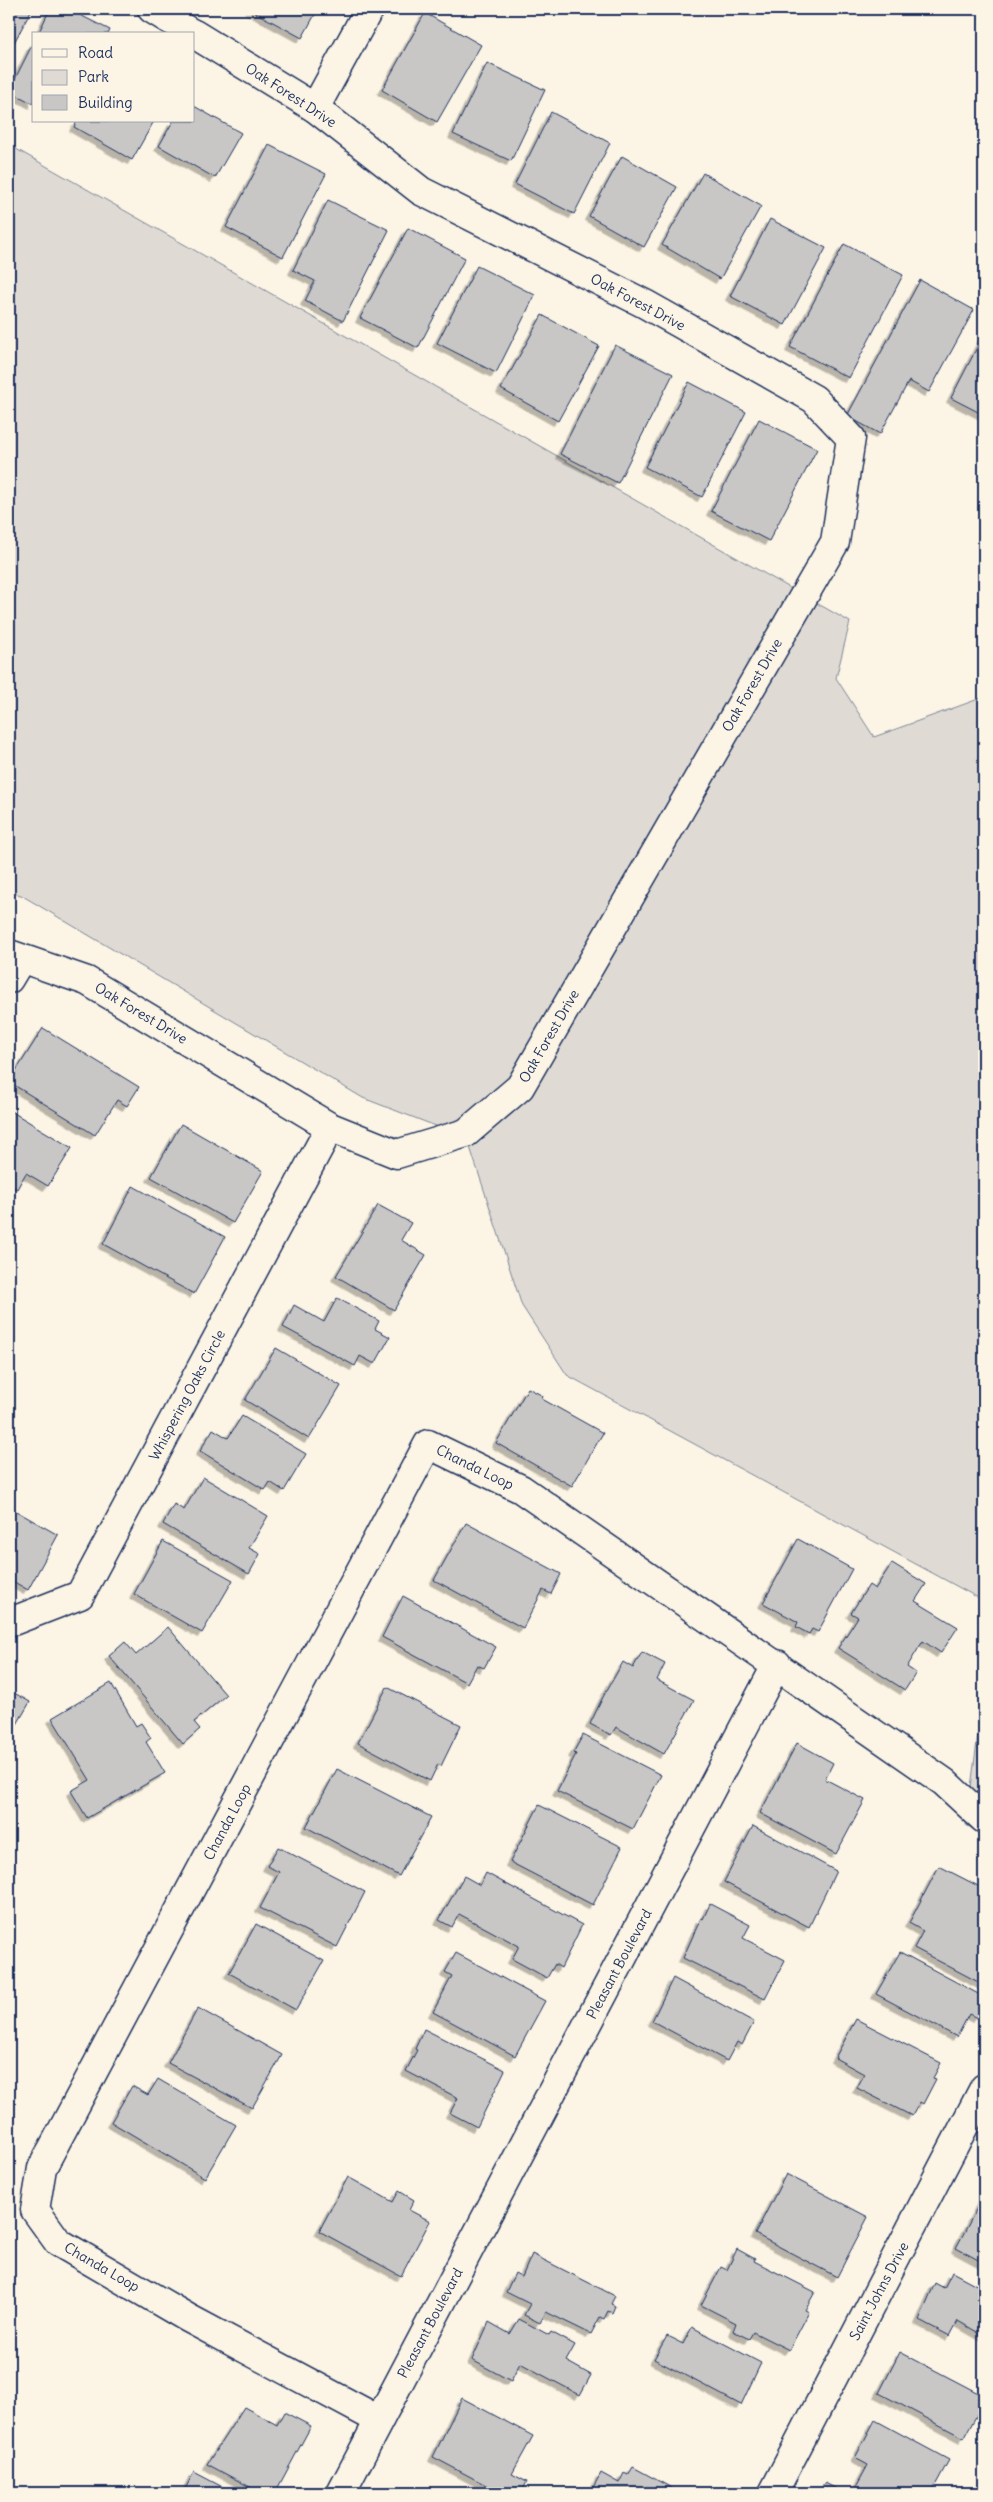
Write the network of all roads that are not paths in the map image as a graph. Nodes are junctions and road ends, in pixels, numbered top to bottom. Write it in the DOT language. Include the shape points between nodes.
graph roads {
  1 [pos="152,9"];
  2 [pos="369,9"];
  3 [pos="191,32"];
  4 [pos="195,35"];
  5 [pos="315,108"];
  6 [pos="13,964"];
  7 [pos="330,1127"];
  8 [pos="9,1620"];
  9 [pos="777,1664"];
  10 [pos="984,1819"];
  11 [pos="984,2088"];
  12 [pos="379,2420"];
  13 [pos="341,2493"];
  14 [pos="773,2493"];
  1 -- 3 [label="street, Oak Forest Drive"];
  2 -- 5 [label="street"];
  4 -- 5 [label="street, Oak Forest Drive"];
  5 -- 7 [label="street, Oak Forest Drive" via="421,191 645,304 814,399 851,438 835,542 520,1087 466,1133 397,1154"];
  6 -- 7 [label="street, Oak Forest Drive" via="87,981"];
  7 -- 8 [label="street, Whispering Oaks Circle" via="80,1595"];
  9 -- 10 [label="street" via="944,1782"];
  9 -- 12 [label="street, Pleasant Boulevard"];
  9 -- 12 [label="street, Chanda Loop" via="521,1489 428,1444 42,2168 35,2210 58,2242 188,2318"];
  11 -- 14 [label="street, Saint Johns Drive"];
  12 -- 13 [label="street, Pleasant Boulevard"];
}
